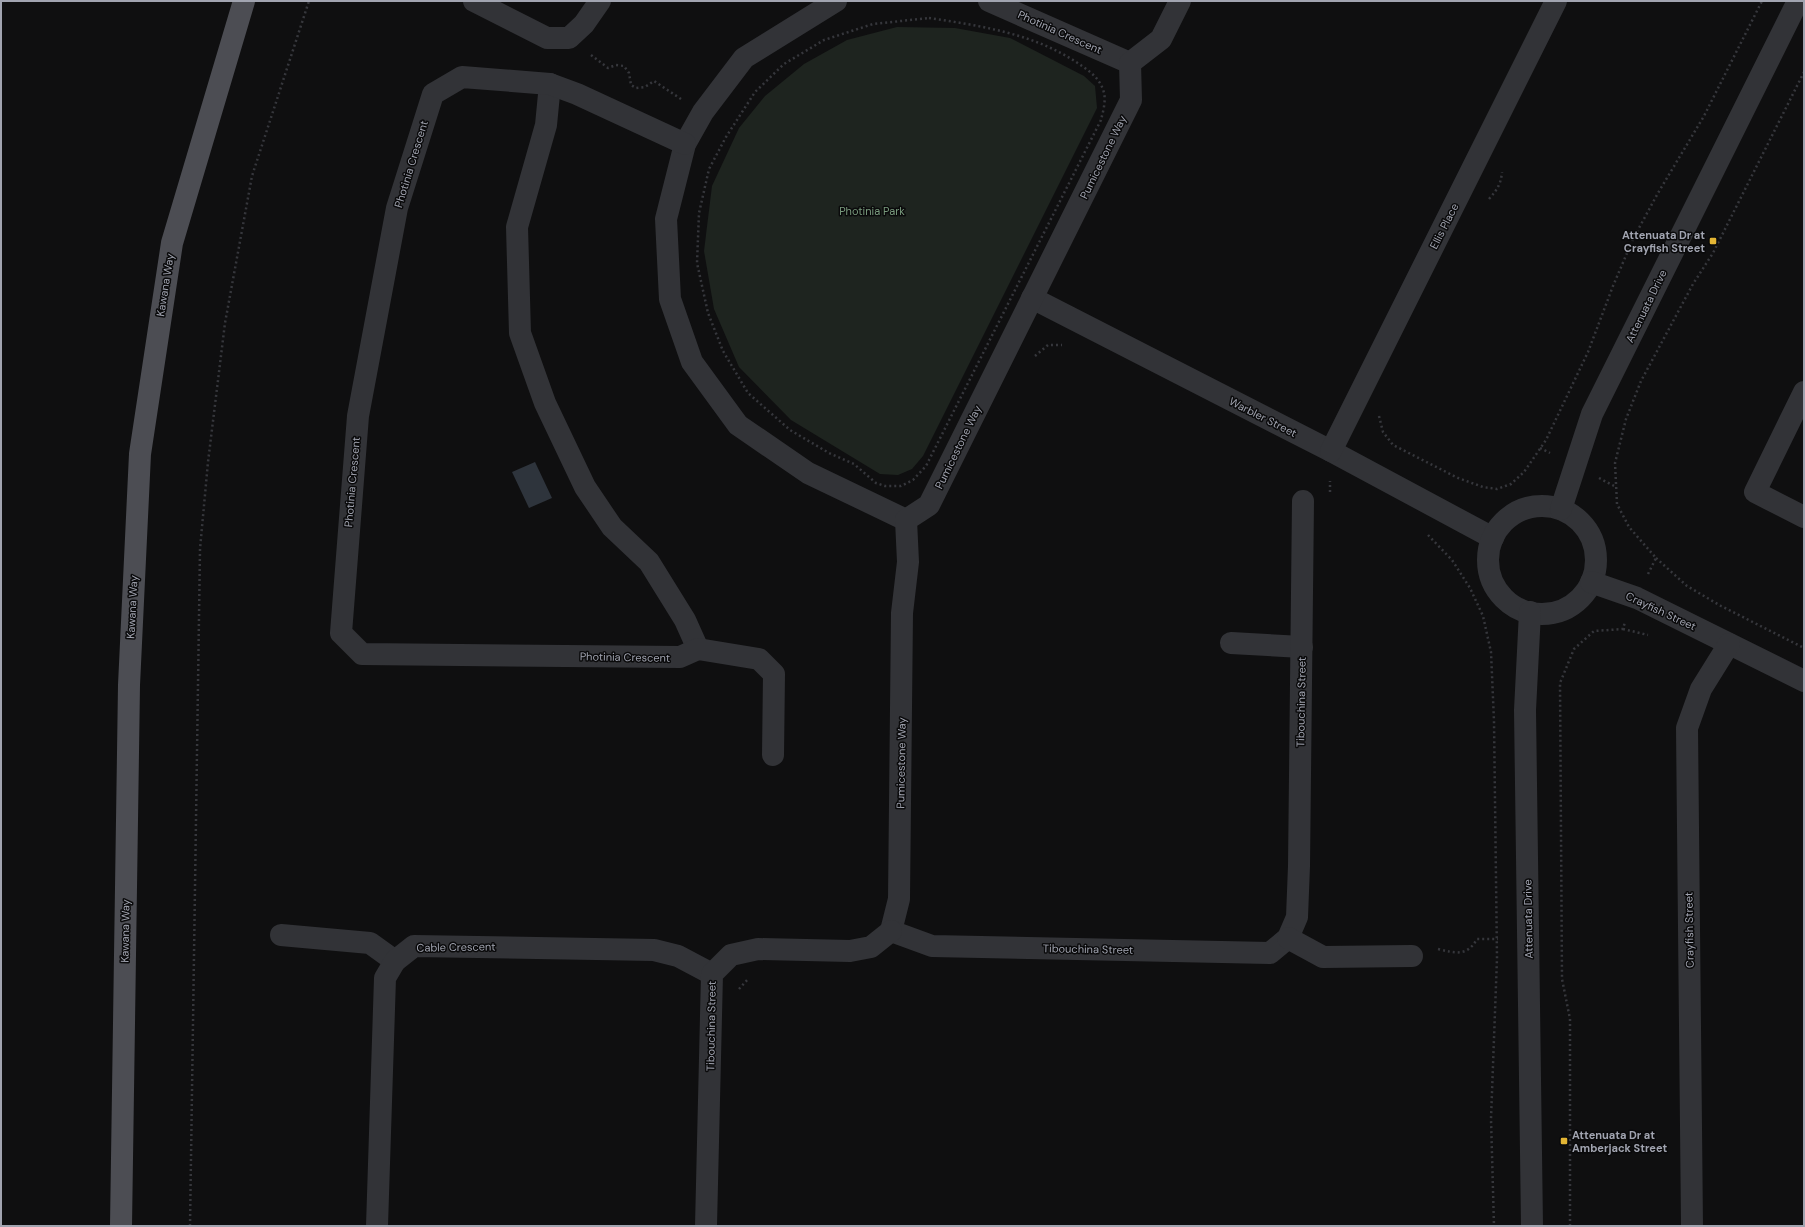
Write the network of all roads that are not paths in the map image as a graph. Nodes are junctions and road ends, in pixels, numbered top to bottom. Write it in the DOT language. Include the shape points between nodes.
graph roads {
  1 [pos="244,1"];
  2 [pos="474,1"];
  3 [pos="600,1"];
  4 [pos="836,1"];
  5 [pos="989,1"];
  6 [pos="1180,1"];
  7 [pos="1556,1"];
  8 [pos="1798,1"];
  9 [pos="1130,63"];
  10 [pos="550,84"];
  11 [pos="685,144"];
  12 [pos="1032,298"];
  13 [pos="1804,392"];
  14 [pos="1331,451"];
  15 [pos="1303,501"];
  16 [pos="1561,509"];
  17 [pos="1804,517"];
  18 [pos="906,520"];
  19 [pos="1493,538"];
  20 [pos="1591,582"];
  21 [pos="1530,612"];
  22 [pos="1231,643"];
  23 [pos="1729,644"];
  24 [pos="1302,647"];
  25 [pos="698,650"];
  26 [pos="1804,681"];
  27 [pos="774,755"];
  28 [pos="891,931"];
  29 [pos="281,935"];
  30 [pos="1288,938"];
  31 [pos="1412,956"];
  32 [pos="395,961"];
  33 [pos="712,974"];
  34 [pos="121,1226"];
  35 [pos="377,1226"];
  36 [pos="706,1226"];
  37 [pos="1532,1226"];
  38 [pos="1692,1226"];
  1 -- 34 [label="main road, Kawana Way" via="172,243 140,454 129,685"];
  2 -- 3 [label="street" via="547,38 569,38 584,24"];
  4 -- 11 [label="street" via="744,58 703,112"];
  5 -- 9 [label="street, Photinia Crescent"];
  6 -- 9 [label="street" via="1161,38"];
  7 -- 14 [label="street, Ellis Place"];
  8 -- 16 [label="street, Attenuata Drive" via="1592,414"];
  9 -- 12 [label="street, Pumicestone Way" via="1131,100"];
  10 -- 11 [label="street, Photinia Crescent"];
  10 -- 25 [label="street" via="546,125 517,227 520,333 545,403 585,487 612,527 649,562 685,620"];
  10 -- 25 [label="street, Photinia Crescent" via="462,77 433,94 397,208 358,416 341,632 362,654 680,657"];
  11 -- 18 [label="street" via="666,219 670,299 692,362 738,425 808,473"];
  12 -- 14 [label="street, Warbler Street"];
  12 -- 18 [label="street, Pumicestone Way" via="929,505"];
  13 -- 17 [label="street" via="1755,492"];
  14 -- 19 [label="street, Warbler Street"];
  15 -- 24 [label="street, Tibouchina Street"];
  16 -- 19 [label="street" via="1529,507 1514,514 1502,524"];
  16 -- 20 [label="street" via="1576,518 1588,531 1594,547 1595,565"];
  18 -- 28 [label="street, Pumicestone Way" via="908,562 902,613 899,899"];
  19 -- 21 [label="street" via="1488,554 1490,572 1496,588 1507,601 1522,611"];
  20 -- 21 [label="street" via="1582,596 1570,606 1554,613"];
  20 -- 23 [label="street, Crayfish Street" via="1637,598"];
  21 -- 37 [label="street, Attenuata Drive" via="1525,710"];
  22 -- 24 [label="street"];
  23 -- 26 [label="street, Crayfish Street"];
  23 -- 38 [label="street, Crayfish Street" via="1701,690 1687,728"];
  24 -- 30 [label="street, Tibouchina Street" via="1297,917"];
  25 -- 27 [label="street, Photinia Crescent" via="759,659 774,674"];
  28 -- 30 [label="street, Tibouchina Street" via="932,946 1270,953"];
  28 -- 33 [label="street, Tibouchina Street" via="871,946 850,951 758,950 731,955"];
  29 -- 32 [label="street" via="370,943"];
  30 -- 31 [label="street" via="1323,957"];
  32 -- 33 [label="street, Cable Crescent" via="414,946 654,950 678,956"];
  32 -- 35 [label="street, Cable Crescent" via="385,978"];
  33 -- 36 [label="street, Tibouchina Street"];
}
